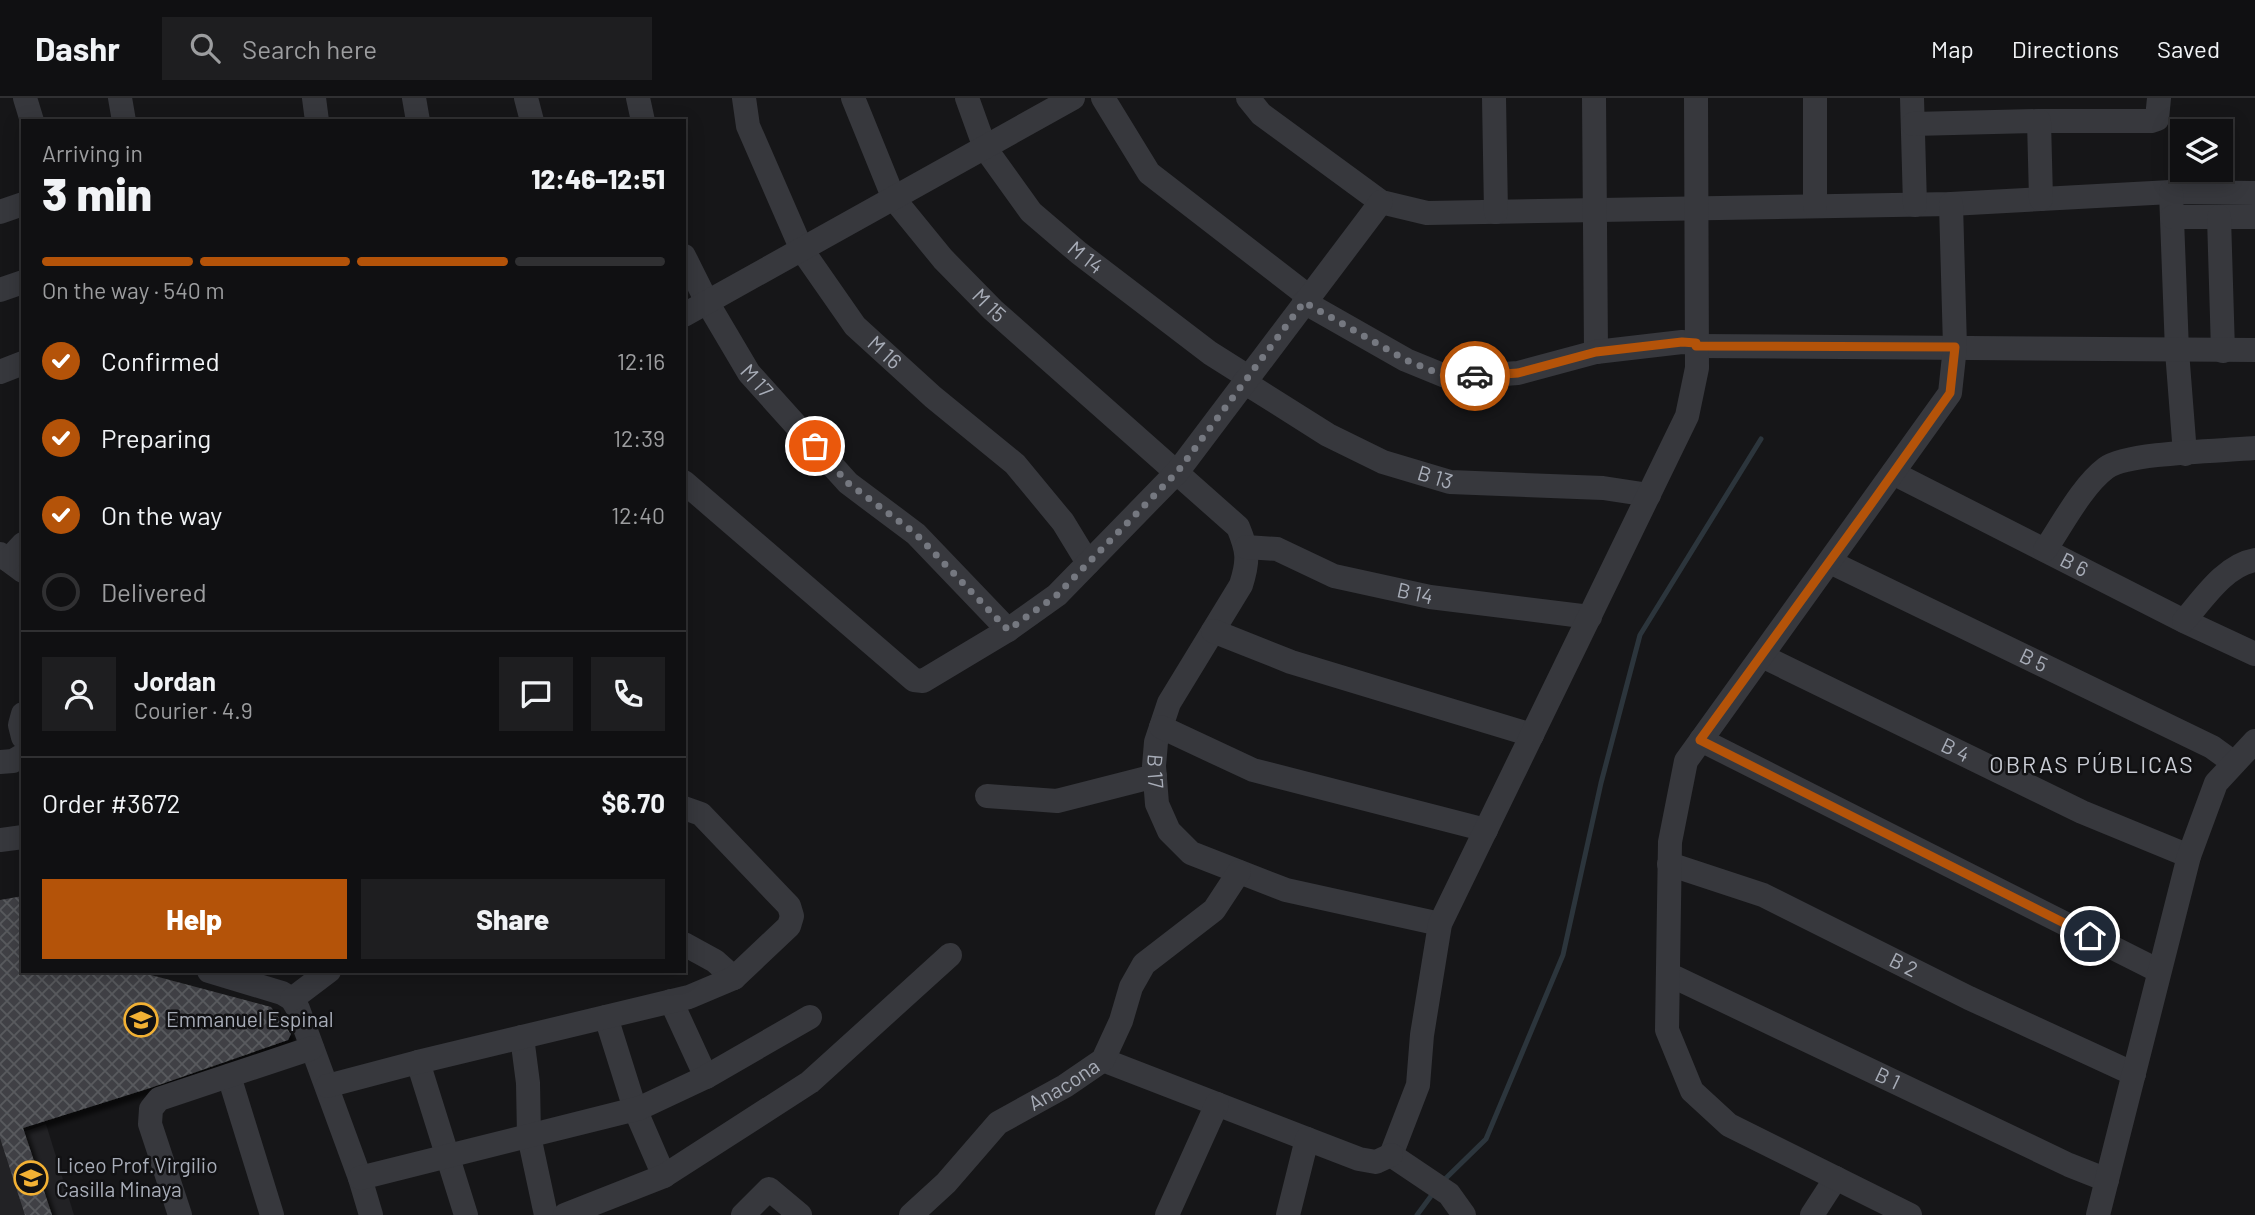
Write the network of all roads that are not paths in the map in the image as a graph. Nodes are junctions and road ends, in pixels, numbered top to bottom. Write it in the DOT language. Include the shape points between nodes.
graph roads {
  1 [pos="25,98"];
  2 [pos="120,98"];
  3 [pos="314,98"];
  4 [pos="414,98"];
  5 [pos="526,98"];
  6 [pos="638,98"];
  7 [pos="744,98"];
  8 [pos="853,98"];
  9 [pos="967,98"];
  10 [pos="1073,98"];
  11 [pos="1103,98"];
  12 [pos="1248,98"];
  13 [pos="1494,98"];
  14 [pos="1594,98"];
  15 [pos="1696,98"];
  16 [pos="1815,98"];
  17 [pos="1912,98"];
  18 [pos="2159,98"];
  19 [pos="31,119"];
  20 [pos="124,119"];
  21 [pos="317,119"];
  22 [pos="418,119"];
  23 [pos="531,119"];
  24 [pos="643,119"];
  25 [pos="2039,121"];
  26 [pos="1913,124"];
  27 [pos="985,148"];
  28 [pos="2171,192"];
  29 [pos="2255,193"];
  30 [pos="894,199"];
  31 [pos="2042,199"];
  32 [pos="1381,202"];
  33 [pos="1951,204"];
  34 [pos="21,205"];
  35 [pos="1915,205"];
  36 [pos="1815,206"];
  37 [pos="1695,208"];
  38 [pos="1596,210"];
  39 [pos="0,212"];
  40 [pos="1496,212"];
  41 [pos="2172,217"];
  42 [pos="2219,217"];
  43 [pos="2255,217"];
  44 [pos="802,250"];
  45 [pos="686,260"];
  46 [pos="21,283"];
  47 [pos="0,290"];
  48 [pos="1306,299"];
  49 [pos="707,302"];
  50 [pos="686,314"];
  51 [pos="1696,344"];
  52 [pos="1955,347"];
  53 [pos="2255,350"];
  54 [pos="2178,351"];
  55 [pos="2223,351"];
  56 [pos="1596,352"];
  57 [pos="1246,380"];
  58 [pos="2255,449"];
  59 [pos="2185,454"];
  60 [pos="1178,471"];
  61 [pos="1894,473"];
  62 [pos="686,484"];
  63 [pos="1649,495"];
  64 [pos="1246,547"];
  65 [pos="2045,550"];
  66 [pos="2255,560"];
  67 [pos="1830,562"];
  68 [pos="1088,563"];
  69 [pos="1590,617"];
  70 [pos="2184,621"];
  71 [pos="1008,630"];
  72 [pos="1213,631"];
  73 [pos="2255,654"];
  74 [pos="1762,656"];
  75 [pos="1161,727"];
  76 [pos="1532,735"];
  77 [pos="1700,740"];
  78 [pos="2255,741"];
  79 [pos="21,756"];
  80 [pos="0,762"];
  81 [pos="2234,763"];
  82 [pos="1155,776"];
  83 [pos="987,796"];
  84 [pos="686,809"];
  85 [pos="1486,830"];
  86 [pos="21,837"];
  87 [pos="0,840"];
  88 [pos="2189,856"];
  89 [pos="1670,864"];
  90 [pos="1239,872"];
  91 [pos="1440,924"];
  92 [pos="686,945"];
  93 [pos="950,955"];
  94 [pos="2159,971"];
  95 [pos="215,973"];
  96 [pos="326,973"];
  97 [pos="1668,974"];
  98 [pos="734,978"];
  99 [pos="292,999"];
  100 [pos="671,1001"];
  101 [pos="606,1017"];
  102 [pos="810,1017"];
  103 [pos="522,1037"];
  104 [pos="312,1048"];
  105 [pos="1103,1060"];
  106 [pos="418,1062"];
  107 [pos="2134,1074"];
  108 [pos="229,1076"];
  109 [pos="706,1077"];
  110 [pos="327,1087"];
  111 [pos="1217,1104"];
  112 [pos="635,1109"];
  113 [pos="529,1136"];
  114 [pos="1307,1139"];
  115 [pos="1391,1155"];
  116 [pos="446,1157"];
  117 [pos="664,1176"];
  118 [pos="360,1178"];
  119 [pos="1836,1178"];
  120 [pos="2107,1180"];
  121 [pos="180,1215"];
  122 [pos="272,1215"];
  123 [pos="371,1215"];
  124 [pos="466,1215"];
  125 [pos="546,1215"];
  126 [pos="565,1215"];
  127 [pos="743,1215"];
  128 [pos="800,1215"];
  129 [pos="911,1215"];
  130 [pos="1167,1215"];
  131 [pos="1288,1215"];
  132 [pos="1464,1215"];
  133 [pos="1812,1215"];
  134 [pos="1910,1215"];
  135 [pos="2098,1215"];
  1 -- 19 [label="street"];
  2 -- 20 [label="street"];
  3 -- 21 [label="street"];
  4 -- 22 [label="street"];
  5 -- 23 [label="street"];
  6 -- 24 [label="street"];
  7 -- 44 [label="street, M 16" via="748,126"];
  8 -- 30 [label="street, M 15"];
  9 -- 27 [label="street, M 14"];
  10 -- 27 [label="street"];
  11 -- 48 [label="street" via="1149,173"];
  12 -- 32 [label="street" via="1261,114"];
  13 -- 40 [label="street"];
  14 -- 38 [label="street"];
  15 -- 37 [label="street"];
  16 -- 36 [label="street"];
  17 -- 26 [label="street"];
  18 -- 25 [label="street" via="2157,119 2151,121"];
  25 -- 26 [label="street"];
  25 -- 31 [label="street"];
  26 -- 35 [label="street"];
  27 -- 30 [label="street"];
  27 -- 57 [label="street, M 14" via="1031,212"];
  28 -- 29 [label="street"];
  28 -- 31 [label="street"];
  28 -- 41 [label="street"];
  30 -- 44 [label="street"];
  30 -- 60 [label="street, M 15" via="993,310"];
  31 -- 33 [label="street"];
  32 -- 40 [label="street" via="1427,214"];
  32 -- 48 [label="street"];
  33 -- 35 [label="street"];
  33 -- 52 [label="street"];
  34 -- 39 [label="street"];
  35 -- 36 [label="street"];
  36 -- 37 [label="street"];
  37 -- 38 [label="street"];
  37 -- 51 [label="street"];
  38 -- 40 [label="street"];
  38 -- 56 [label="street"];
  41 -- 42 [label="street"];
  41 -- 54 [label="street"];
  42 -- 43 [label="street"];
  42 -- 55 [label="street"];
  44 -- 49 [label="street"];
  44 -- 68 [label="street, M 16" via="855,326 1015,464 1063,522"];
  45 -- 49 [label="street, M 17"];
  46 -- 47 [label="street"];
  48 -- 56 [label="street" via="1406,360 1450,378 1518,373"];
  48 -- 57 [label="street"];
  49 -- 50 [label="street"];
  49 -- 71 [label="street, M 17" via="749,373 848,483 916,534"];
  51 -- 52 [label="street"];
  51 -- 56 [label="street"];
  51 -- 63 [label="street" via="1697,368 1687,416"];
  52 -- 54 [label="street"];
  52 -- 61 [label="street" via="1950,393"];
  53 -- 55 [label="street"];
  54 -- 55 [label="street"];
  54 -- 59 [label="street"];
  57 -- 60 [label="street"];
  57 -- 63 [label="street, B 13" via="1328,435 1383,462 1450,482 1602,488"];
  58 -- 59 [label="street"];
  59 -- 65 [label="street" via="2129,458 2108,467 2092,482"];
  60 -- 64 [label="street" via="1238,527"];
  60 -- 68 [label="street"];
  61 -- 65 [label="street, B 6"];
  61 -- 67 [label="street"];
  62 -- 71 [label="street" via="914,680 923,681"];
  63 -- 69 [label="street"];
  64 -- 69 [label="street, B 14" via="1277,549 1334,576 1430,597"];
  64 -- 72 [label="street, B 17" via="1248,565 1241,585"];
  65 -- 70 [label="street, B 6"];
  66 -- 70 [label="street" via="2224,576"];
  67 -- 74 [label="street"];
  67 -- 81 [label="street, B 5" via="2212,747"];
  68 -- 71 [label="street" via="1057,595"];
  69 -- 76 [label="street"];
  70 -- 73 [label="street, B 6"];
  72 -- 75 [label="street, B 17" via="1169,703"];
  72 -- 76 [label="street" via="1291,662"];
  74 -- 77 [label="street"];
  74 -- 88 [label="street, B 4" via="2082,812"];
  75 -- 82 [label="street, B 17"];
  75 -- 85 [label="street" via="1253,770"];
  76 -- 85 [label="street"];
  77 -- 89 [label="street" via="1686,761"];
  77 -- 94 [label="street"];
  78 -- 81 [label="street"];
  79 -- 80 [label="street"];
  81 -- 88 [label="street" via="2216,783"];
  82 -- 83 [label="street" via="1057,801"];
  82 -- 90 [label="street, B 17" via="1157,804 1169,831 1191,853"];
  84 -- 98 [label="street" via="701,814 789,906 792,916 789,926"];
  85 -- 91 [label="street"];
  86 -- 87 [label="street"];
  88 -- 94 [label="street"];
  89 -- 97 [label="street"];
  89 -- 107 [label="street, B 2" via="1763,895"];
  90 -- 91 [label="street, B 17" via="1286,890"];
  90 -- 105 [label="street, Anacona" via="1214,910 1144,964"];
  91 -- 115 [label="street" via="1418,1085"];
  92 -- 98 [label="street"];
  93 -- 117 [label="street" via="810,1082"];
  94 -- 107 [label="street"];
  95 -- 99 [label="street"];
  96 -- 99 [label="street"];
  97 -- 119 [label="street" via="1667,1030 1692,1091 1729,1125"];
  97 -- 120 [label="street, B 1"];
  98 -- 100 [label="street"];
  99 -- 104 [label="street"];
  100 -- 101 [label="street"];
  100 -- 109 [label="street"];
  101 -- 103 [label="street"];
  101 -- 112 [label="street"];
  102 -- 109 [label="street"];
  103 -- 106 [label="street"];
  103 -- 113 [label="street"];
  104 -- 108 [label="street"];
  104 -- 110 [label="street"];
  105 -- 111 [label="street"];
  105 -- 129 [label="street, Anacona" via="998,1123"];
  106 -- 110 [label="street"];
  106 -- 116 [label="street"];
  107 -- 120 [label="street"];
  108 -- 121 [label="street" via="159,1099 151,1109 150,1124"];
  108 -- 122 [label="street"];
  109 -- 112 [label="street"];
  110 -- 118 [label="street"];
  111 -- 114 [label="street"];
  111 -- 130 [label="street"];
  112 -- 113 [label="street"];
  112 -- 117 [label="street"];
  113 -- 116 [label="street"];
  113 -- 125 [label="street"];
  114 -- 115 [label="street" via="1359,1159 1376,1162"];
  114 -- 131 [label="street"];
  115 -- 132 [label="street" via="1449,1194"];
  116 -- 118 [label="street"];
  116 -- 124 [label="street"];
  117 -- 126 [label="street"];
  118 -- 123 [label="street"];
  119 -- 133 [label="street"];
  119 -- 134 [label="street"];
  120 -- 135 [label="street"];
  127 -- 128 [label="street" via="769,1189"];
}
